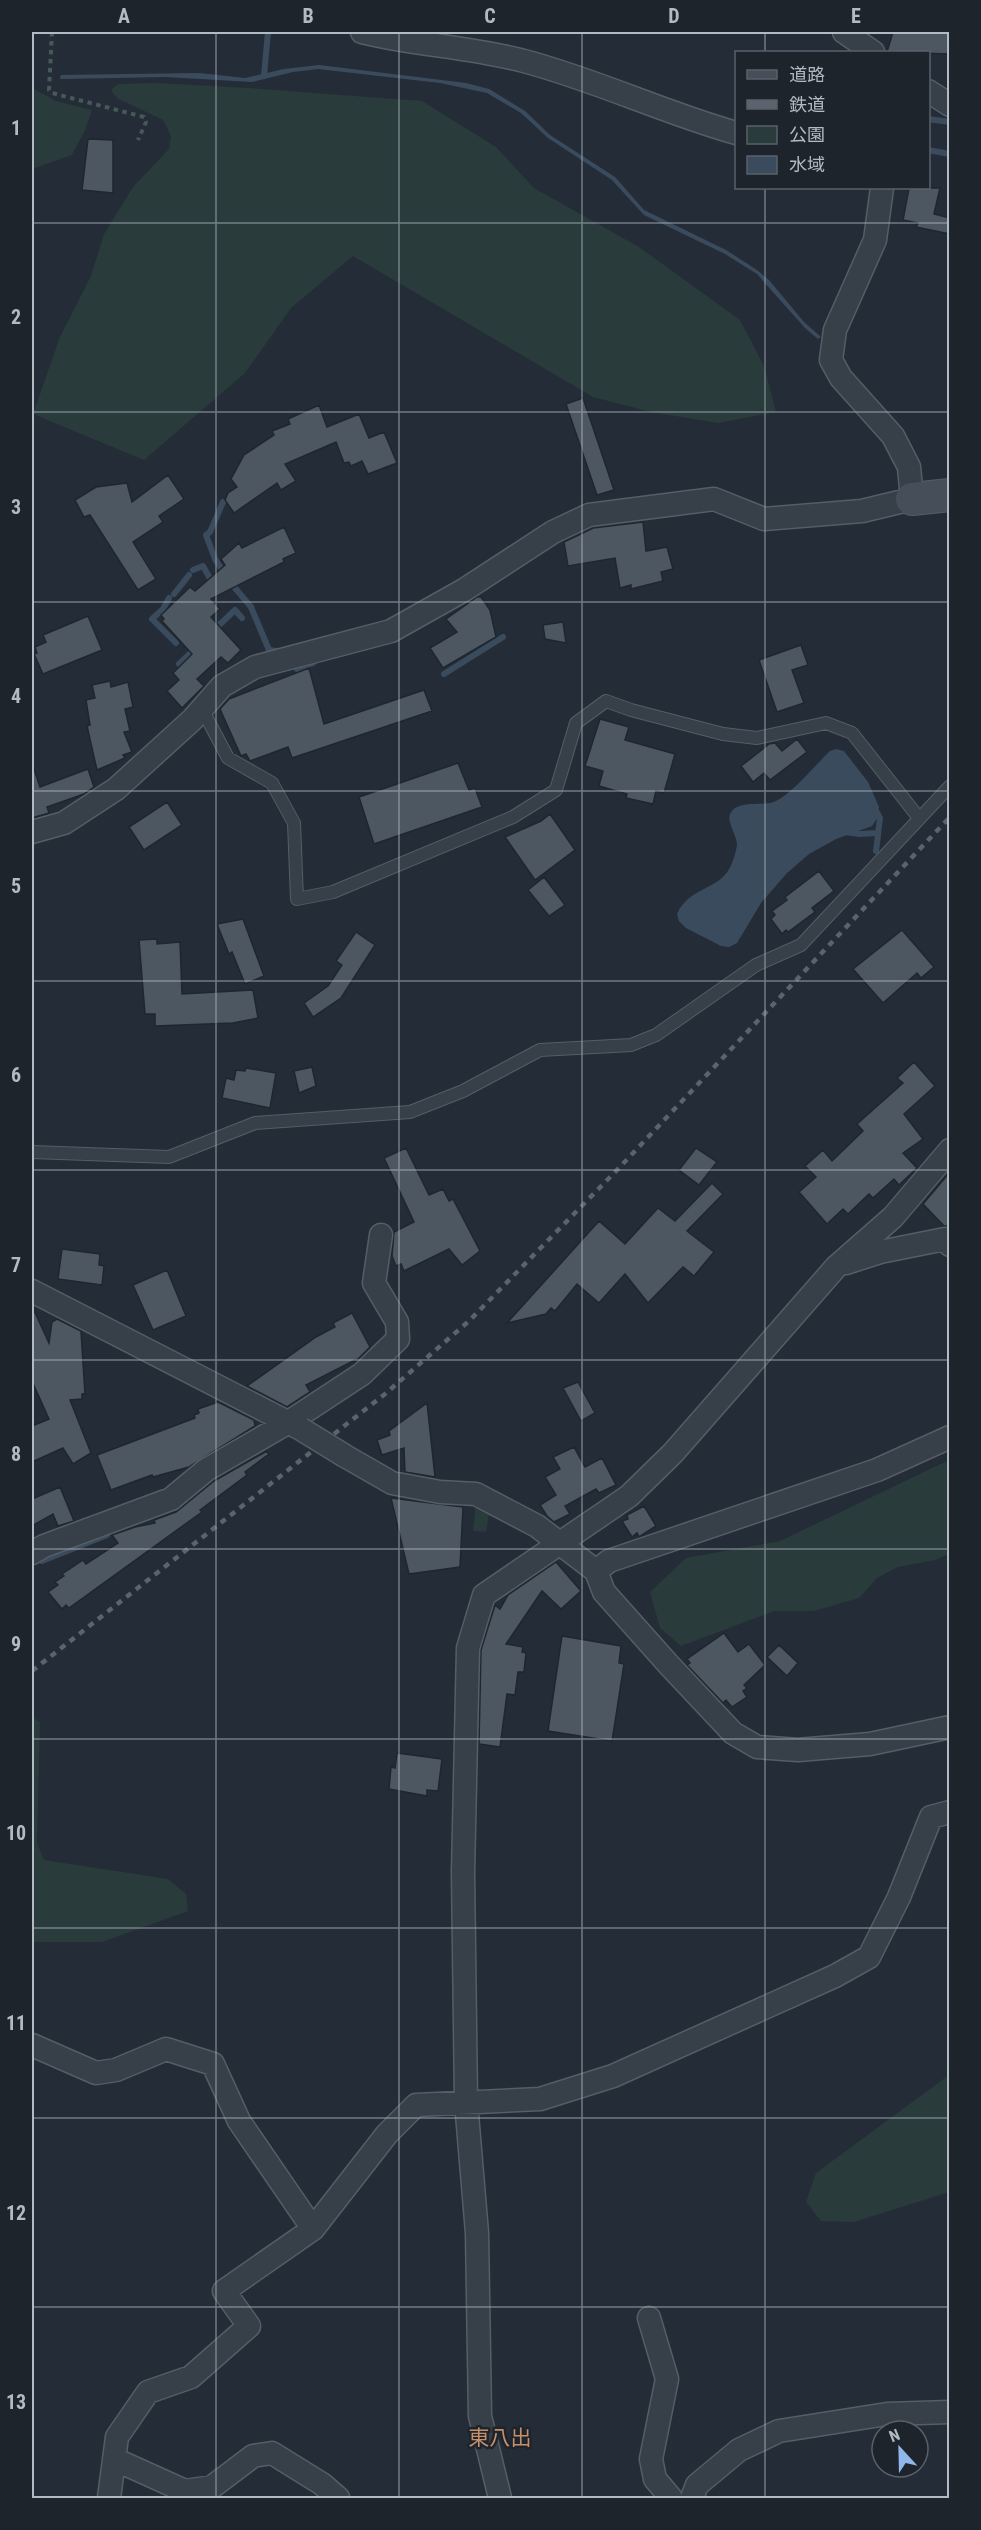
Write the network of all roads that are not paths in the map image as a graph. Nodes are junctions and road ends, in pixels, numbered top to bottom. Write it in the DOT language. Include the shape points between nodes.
graph roads {
  1 [pos="362,32"];
  2 [pos="844,32"];
  3 [pos="872,51"];
  4 [pos="930,92"];
  5 [pos="950,105"];
  6 [pos="735,133"];
  7 [pos="882,189"];
  8 [pos="950,495"];
  9 [pos="912,500"];
  10 [pos="202,709"];
  11 [pos="950,786"];
  12 [pos="919,818"];
  13 [pos="32,832"];
  14 [pos="950,1150"];
  15 [pos="32,1152"];
  16 [pos="381,1235"];
  17 [pos="950,1245"];
  18 [pos="836,1267"];
  19 [pos="32,1291"];
  20 [pos="295,1426"];
  21 [pos="950,1437"];
  22 [pos="559,1544"];
  23 [pos="32,1552"];
  24 [pos="596,1571"];
  25 [pos="950,1726"];
  26 [pos="950,1812"];
  27 [pos="32,2045"];
  28 [pos="466,2102"];
  29 [pos="313,2229"];
  30 [pos="650,2318"];
  31 [pos="950,2412"];
  32 [pos="114,2459"];
  33 [pos="109,2499"];
  34 [pos="338,2499"];
  35 [pos="500,2499"];
  36 [pos="670,2499"];
  37 [pos="692,2499"];
  1 -- 6 [label="street" via="526,62"];
  2 -- 3 [label="street"];
  4 -- 5 [label="street"];
  7 -- 9 [label="street" via="875,240 835,330 831,360 841,378 893,436 909,467"];
  8 -- 9 [label="street"];
  9 -- 10 [label="street" via="862,511 764,519 714,499 589,515 553,532 464,590 391,631 255,667 222,686"];
  10 -- 12 [label="lane" via="228,758 272,783 294,823 297,899 333,892 502,821 556,790 576,723 606,701 723,734 757,738 826,723 852,733"];
  10 -- 13 [label="street" via="116,789 63,823"];
  11 -- 12 [label="lane"];
  12 -- 15 [label="lane" via="801,945 756,965 656,1035 631,1046 540,1050 463,1091 410,1112 255,1123 169,1157"];
  14 -- 18 [label="street" via="893,1217"];
  16 -- 20 [label="street" via="374,1283 397,1322 398,1339 362,1374"];
  17 -- 18 [label="street" via="945,1239 880,1252"];
  18 -- 22 [label="street" via="673,1453 629,1496"];
  19 -- 20 [label="street"];
  20 -- 22 [label="street, bridge" via="393,1483 489,1499 537,1526"];
  20 -- 23 [label="street" via="206,1470 171,1499"];
  21 -- 24 [label="street" via="877,1470 609,1561"];
  22 -- 24 [label="street"];
  22 -- 28 [label="street" via="484,1595 468,1648 463,1872"];
  24 -- 25 [label="street" via="604,1592 669,1665 733,1734 757,1747 798,1750 870,1744"];
  26 -- 28 [label="street" via="932,1817 869,1957 613,2076 540,2099"];
  27 -- 29 [label="street" via="96,2073 116,2070 166,2049 213,2064 239,2121"];
  28 -- 29 [label="street" via="416,2105 387,2134"];
  28 -- 35 [label="street" via="477,2233 480,2416"];
  29 -- 32 [label="street" via="224,2291 249,2326 191,2377 148,2392 117,2437"];
  30 -- 36 [label="street" via="667,2379 651,2459 655,2479"];
  31 -- 37 [label="street" via="887,2414 779,2431 739,2450 697,2485"];
  32 -- 33 [label="street"];
  32 -- 34 [label="street" via="184,2491 212,2487 252,2456 272,2453 322,2484"];
}
